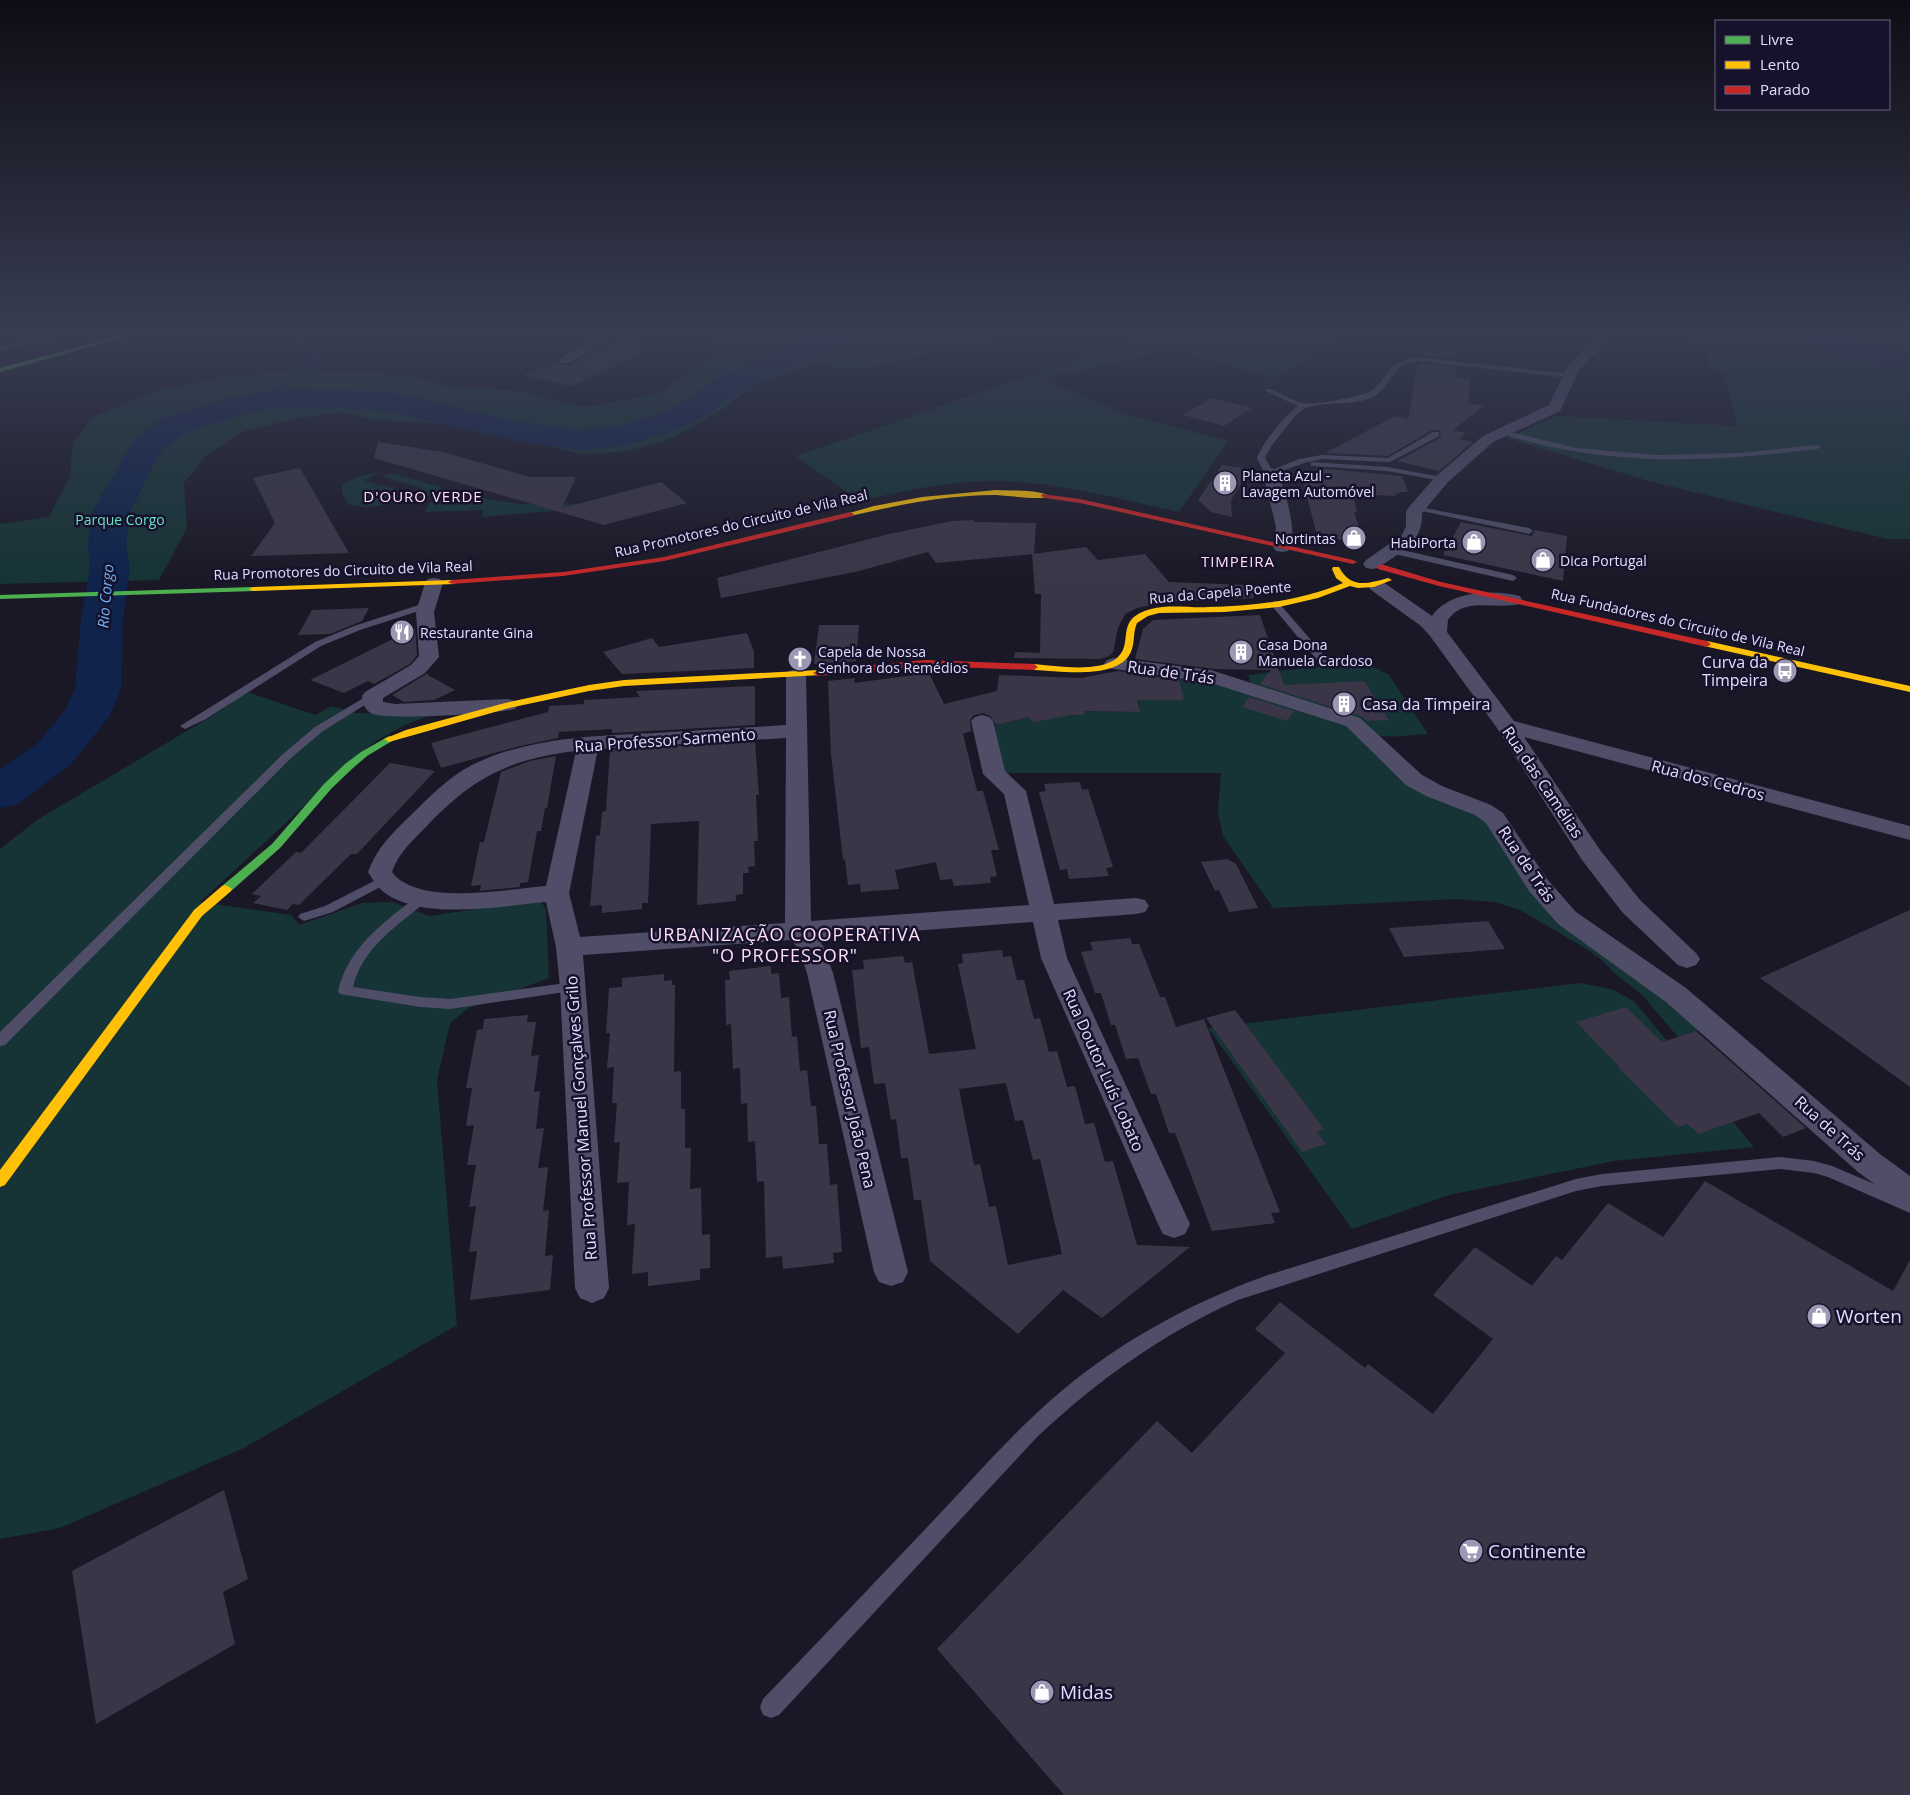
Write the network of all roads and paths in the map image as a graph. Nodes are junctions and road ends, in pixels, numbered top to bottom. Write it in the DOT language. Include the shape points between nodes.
graph roads {
  1 [pos="1292,416"];
  2 [pos="1537,416"];
  3 [pos="1501,431"];
  4 [pos="1436,434"];
  5 [pos="1817,447"];
  6 [pos="1297,463"];
  7 [pos="1272,473"];
  8 [pos="1442,479"];
  9 [pos="1417,508"];
  10 [pos="1529,531"];
  11 [pos="1282,547"];
  12 [pos="1393,551"];
  13 [pos="1302,552"];
  14 [pos="1353,562"];
  15 [pos="1336,569"];
  16 [pos="1380,574"];
  17 [pos="1513,578"];
  18 [pos="434,583"];
  19 [pos="1350,584"];
  20 [pos="0,597"];
  21 [pos="1512,600"];
  22 [pos="1275,604"];
  23 [pos="425,606"];
  24 [pos="1437,632"];
  25 [pos="1114,664"];
  26 [pos="1326,664"];
  27 [pos="796,675"];
  28 [pos="1910,689"];
  29 [pos="372,696"];
  30 [pos="508,705"];
  31 [pos="982,721"];
  32 [pos="185,726"];
  33 [pos="1506,726"];
  34 [pos="796,731"];
  35 [pos="589,742"];
  36 [pos="1910,833"];
  37 [pos="384,880"];
  38 [pos="557,893"];
  39 [pos="423,898"];
  40 [pos="1136,906"];
  41 [pos="1045,913"];
  42 [pos="304,917"];
  43 [pos="798,930"];
  44 [pos="568,947"];
  45 [pos="1687,959"];
  46 [pos="573,987"];
  47 [pos="0,1041"];
  48 [pos="0,1181"];
  49 [pos="1910,1193"];
  50 [pos="1910,1206"];
  51 [pos="1174,1224"];
  52 [pos="891,1272"];
  53 [pos="592,1288"];
  54 [pos="771,1707"];
  1 -- 7 [label="lane" via="1262,452 1261,461"];
  2 -- 3 [label="street"];
  3 -- 5 [label="lane" via="1566,448 1651,456 1740,456"];
  3 -- 8 [label="street"];
  4 -- 6 [label="lane" via="1387,460 1327,456"];
  6 -- 7 [label="lane"];
  6 -- 8 [label="lane" via="1387,469"];
  7 -- 11 [label="street" via="1284,527"];
  8 -- 9 [label="street"];
  9 -- 10 [label="lane"];
  9 -- 12 [label="street" via="1409,538"];
  11 -- 13 [label="main road, Rua Promotores do Circuito de Vila Real"];
  11 -- 18 [label="main road, Rua Promotores do Circuito de Vila Real" via="1067,499 1010,492 968,493 894,503 687,554 618,567 539,577"];
  12 -- 16 [label="street"];
  12 -- 17 [label="lane"];
  13 -- 14 [label="main road"];
  13 -- 15 [label="main road"];
  14 -- 15 [label="main road" via="1344,563"];
  14 -- 16 [label="main road"];
  15 -- 19 [label="main road" via="1338,577"];
  16 -- 19 [label="main road"];
  16 -- 21 [label="main road, Rua Fundadores do Circuito de Vila Real"];
  16 -- 24 [label="street, Rua das Camélias"];
  18 -- 20 [label="main road, Rua Promotores do Circuito de Vila Real"];
  18 -- 23 [label="street"];
  19 -- 22 [label="main road, Rua da Capela Poente" via="1322,595"];
  21 -- 24 [label="street" via="1476,600 1449,608 1436,622"];
  21 -- 28 [label="main road, Rua Fundadores do Circuito de Vila Real"];
  22 -- 25 [label="main road, Rua da Capela Poente" via="1142,615 1131,621 1128,652"];
  22 -- 26 [label="lane"];
  23 -- 29 [label="street" via="429,657 418,669"];
  23 -- 32 [label="lane" via="317,645"];
  24 -- 33 [label="street, Rua das Camélias"];
  25 -- 27 [label="main road" via="1090,669 916,663"];
  25 -- 49 [label="street, Rua de Trás" via="1210,676 1353,722 1414,780 1495,818 1538,885 1567,918 1676,995 1869,1163"];
  27 -- 30 [label="main road" via="624,683"];
  27 -- 34 [label="street"];
  29 -- 30 [label="street" via="376,707 389,710"];
  29 -- 47 [label="lane" via="331,721 287,756"];
  30 -- 48 [label="main road" via="399,735 372,748 342,773 276,846 190,922"];
  31 -- 41 [label="street, Rua Doutor Luís Lobato" via="994,774 1014,791"];
  33 -- 36 [label="street, Rua dos Cedros"];
  33 -- 45 [label="street, Rua das Camélias" via="1612,882 1631,906"];
  34 -- 35 [label="street, Rua Professor Sarmento"];
  34 -- 43 [label="street"];
  35 -- 37 [label="street, Rua Professor Sarmento" via="514,758 468,778 442,797 390,850 382,862 380,872"];
  35 -- 38 [label="street"];
  37 -- 39 [label="street"];
  37 -- 42 [label="lane" via="329,909"];
  38 -- 39 [label="street" via="454,902"];
  38 -- 44 [label="street, Rua Professor Manuel Gonçalves Grilo"];
  39 -- 46 [label="lane" via="366,948 350,972 345,991 450,1004"];
  40 -- 41 [label="street"];
  41 -- 43 [label="street"];
  41 -- 51 [label="street, Rua Doutor Luís Lobato" via="1060,974"];
  43 -- 44 [label="street"];
  43 -- 52 [label="street, Rua Professor João Pena" via="810,946 820,973"];
  44 -- 46 [label="street, Rua Professor Manuel Gonçalves Grilo"];
  46 -- 53 [label="street, Rua Professor Manuel Gonçalves Grilo"];
  50 -- 54 [label="lane" via="1851,1179 1796,1164 1765,1163 1619,1177 1576,1185 1226,1297 1157,1334 1093,1375 1063,1400"];
}
